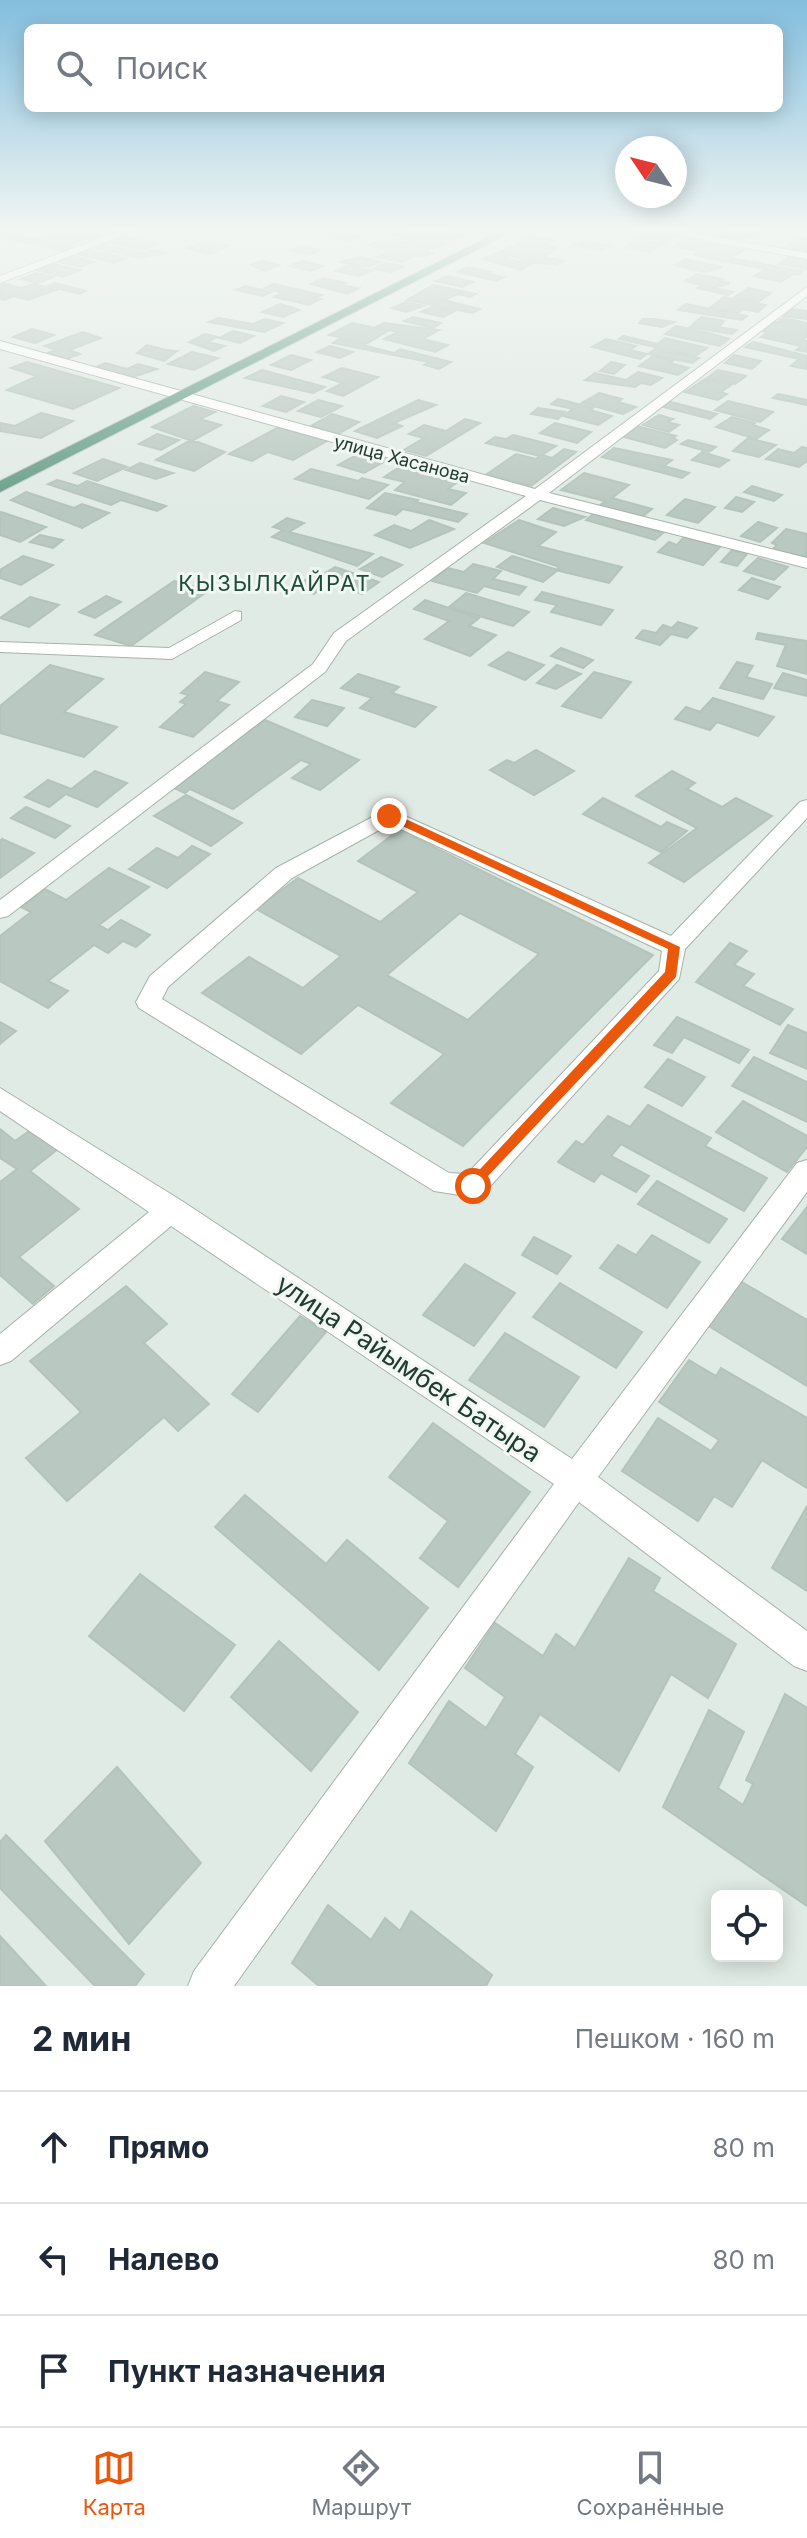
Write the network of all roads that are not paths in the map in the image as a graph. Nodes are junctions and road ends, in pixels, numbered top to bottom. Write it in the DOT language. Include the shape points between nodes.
graph roads {
  1 [pos="323,325"];
  2 [pos="761,325"];
  3 [pos="0,345"];
  4 [pos="177,398"];
  5 [pos="0,487"];
  6 [pos="536,496"];
  7 [pos="807,563"];
  8 [pos="235,616"];
  9 [pos="0,647"];
  10 [pos="807,806"];
  11 [pos="0,911"];
  12 [pos="674,947"];
  13 [pos="0,1098"];
  14 [pos="807,1171"];
  15 [pos="172,1209"];
  16 [pos="0,1352"];
  17 [pos="576,1480"];
  18 [pos="807,1653"];
  19 [pos="209,1986"];
  1 -- 4 [label="main road"];
  2 -- 6 [label="street"];
  3 -- 4 [label="street, улица Хасанова"];
  4 -- 5 [label="main road"];
  4 -- 6 [label="street, улица Хасанова"];
  6 -- 7 [label="street, улица Хасанова"];
  6 -- 11 [label="street" via="340,637 319,668"];
  8 -- 9 [label="street" via="172,654"];
  10 -- 12 [label="street"];
  12 -- 12 [label="street" via="671,973 473,1186 444,1183 148,1002 158,982 284,873 389,816"];
  13 -- 15 [label="street, улица Райымбек Батыра"];
  14 -- 17 [label="street"];
  15 -- 16 [label="street"];
  15 -- 17 [label="street, улица Райымбек Батыра"];
  17 -- 18 [label="street, улица Райымбек Батыра"];
  17 -- 19 [label="street"];
}
